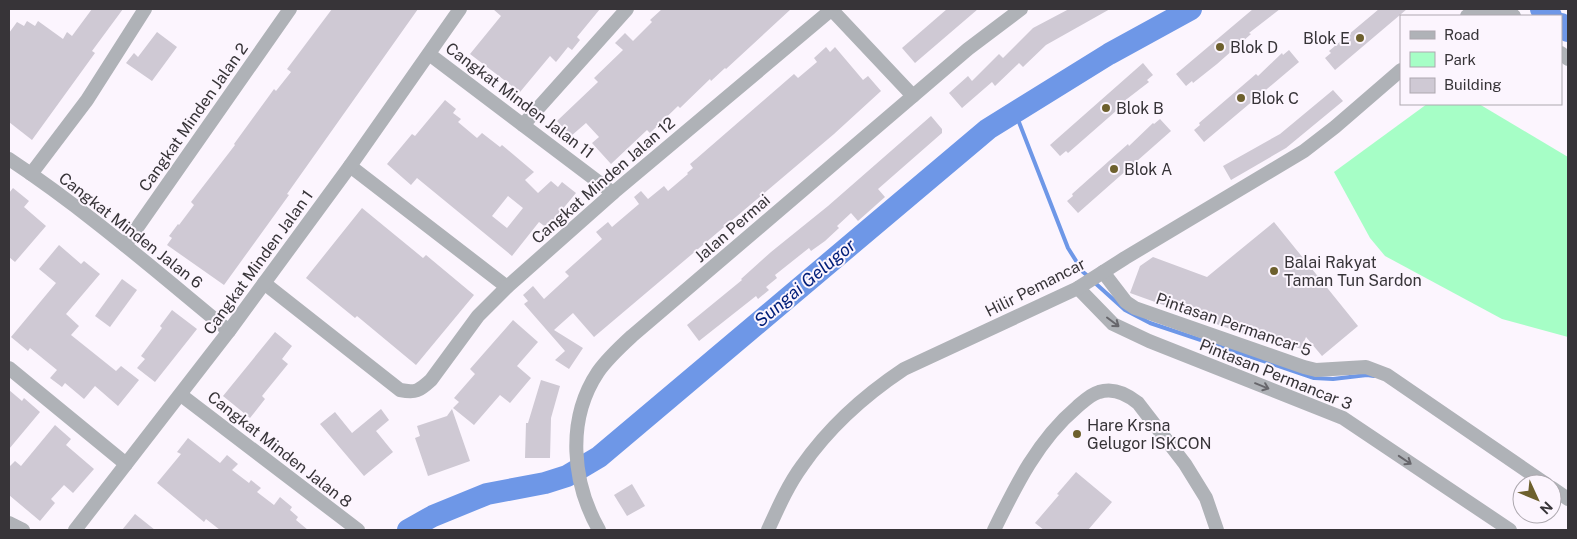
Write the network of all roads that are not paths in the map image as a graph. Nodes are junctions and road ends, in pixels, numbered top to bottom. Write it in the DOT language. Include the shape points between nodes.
graph roads {
  1 [pos="145,9"];
  2 [pos="290,9"];
  3 [pos="460,9"];
  4 [pos="628,9"];
  5 [pos="831,9"];
  6 [pos="1021,9"];
  7 [pos="1470,15"];
  8 [pos="1511,15"];
  9 [pos="428,54"];
  10 [pos="1400,71"];
  11 [pos="913,96"];
  12 [pos="523,125"];
  13 [pos="9,159"];
  14 [pos="350,166"];
  15 [pos="31,174"];
  16 [pos="613,193"];
  17 [pos="125,245"];
  18 [pos="1091,280"];
  19 [pos="264,283"];
  20 [pos="507,287"];
  21 [pos="229,331"];
  22 [pos="9,368"];
  23 [pos="181,395"];
  24 [pos="126,464"];
  25 [pos="1531,474"];
  26 [pos="9,523"];
  27 [pos="23,530"];
  28 [pos="75,530"];
  29 [pos="358,530"];
  30 [pos="599,530"];
  31 [pos="768,530"];
  32 [pos="994,530"];
  33 [pos="1217,530"];
  34 [pos="1510,530"];
  1 -- 15 [label="street" via="87,100"];
  2 -- 17 [label="street, Cangkat Minden Jalan 2"];
  3 -- 9 [label="street, Cangkat Minden Jalan 1"];
  4 -- 12 [label="street"];
  5 -- 11 [label="street"];
  5 -- 16 [label="street, Cangkat Minden Jalan 12"];
  6 -- 11 [label="street, Jalan Permai"];
  7 -- 8 [label="street" via="1491,9"];
  9 -- 12 [label="street, Cangkat Minden Jalan 11"];
  9 -- 14 [label="street, Cangkat Minden Jalan 1"];
  10 -- 18 [label="street, Hilir Pemancar" via="1304,151"];
  11 -- 30 [label="street, Jalan Permai" via="616,351 598,372 588,389 577,429 576,462"];
  12 -- 16 [label="street, Cangkat Minden Jalan 11"];
  13 -- 15 [label="street, Cangkat Minden Jalan 6"];
  14 -- 19 [label="street, Cangkat Minden Jalan 1"];
  14 -- 20 [label="street"];
  15 -- 17 [label="street, Cangkat Minden Jalan 6"];
  16 -- 20 [label="street, Cangkat Minden Jalan 12"];
  17 -- 21 [label="street, Cangkat Minden Jalan 6"];
  18 -- 25 [label="street, Pintasan Permancar 5" via="1135,308 1304,367 1316,370 1366,367 1387,375"];
  18 -- 31 [label="street, Hilir Pemancar" via="904,369 880,385 821,441 801,467"];
  18 -- 34 [label="street, Pintasan Permancar 3, one-way" via="1113,324 1343,418"];
  19 -- 20 [label="street, Cangkat Minden Jalan 12" via="400,390 413,392 431,380 478,316"];
  19 -- 21 [label="street, Cangkat Minden Jalan 1"];
  21 -- 23 [label="street, Cangkat Minden Jalan 1"];
  22 -- 24 [label="street"];
  23 -- 24 [label="street, Cangkat Minden Jalan 1"];
  23 -- 29 [label="street, Cangkat Minden Jalan 8"];
  24 -- 28 [label="street, Cangkat Minden Jalan 1"];
  26 -- 27 [label="street"];
  32 -- 33 [label="street" via="1024,470 1046,438 1088,398 1110,390 1121,392 1138,403 1186,464 1206,498"];
}
